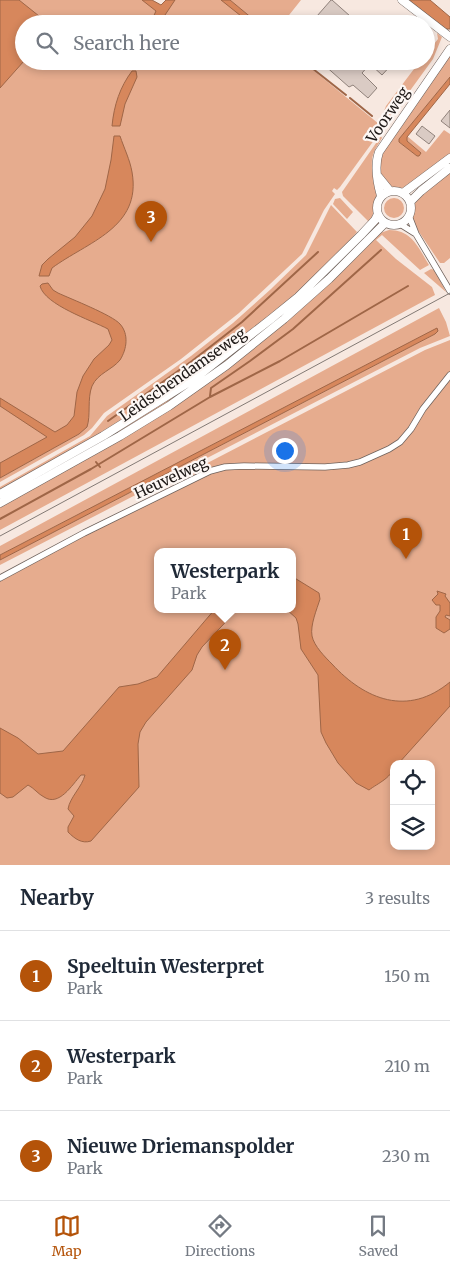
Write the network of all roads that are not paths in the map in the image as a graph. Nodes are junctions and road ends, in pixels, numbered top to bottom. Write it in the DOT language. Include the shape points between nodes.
graph roads {
  1 [pos="402,0"];
  2 [pos="421,15"];
  3 [pos="435,25"];
  4 [pos="450,37"];
  5 [pos="450,49"];
  6 [pos="450,158"];
  7 [pos="450,168"];
  8 [pos="377,175"];
  9 [pos="390,191"];
  10 [pos="402,193"];
  11 [pos="381,196"];
  12 [pos="410,202"];
  13 [pos="378,214"];
  14 [pos="409,216"];
  15 [pos="385,223"];
  16 [pos="400,224"];
  17 [pos="416,234"];
  18 [pos="450,291"];
  19 [pos="450,376"];
  20 [pos="0,494"];
  21 [pos="0,503"];
  22 [pos="0,578"];
  1 -- 2 [label="main road"];
  3 -- 4 [label="main road"];
  5 -- 8 [label="main road, Voorweg" via="383,143 376,159"];
  6 -- 10 [label="main road"];
  7 -- 12 [label="main road"];
  8 -- 9 [label="main road"];
  8 -- 11 [label="main road, Voorweg"];
  9 -- 10 [label="main road"];
  9 -- 11 [label="main road"];
  10 -- 12 [label="main road"];
  11 -- 13 [label="main road" via="376,206"];
  12 -- 14 [label="main road"];
  13 -- 15 [label="main road"];
  13 -- 20 [label="main road, Leidschendamseweg" via="298,297 194,379"];
  14 -- 16 [label="main road"];
  14 -- 17 [label="street"];
  15 -- 16 [label="main road"];
  15 -- 21 [label="main road, Leidschendamseweg" via="296,308 226,366 120,436"];
  16 -- 17 [label="street"];
  17 -- 18 [label="street"];
  19 -- 22 [label="street, Heuvelweg" via="423,408 405,438 376,455 348,465 244,466 210,471"];
}
